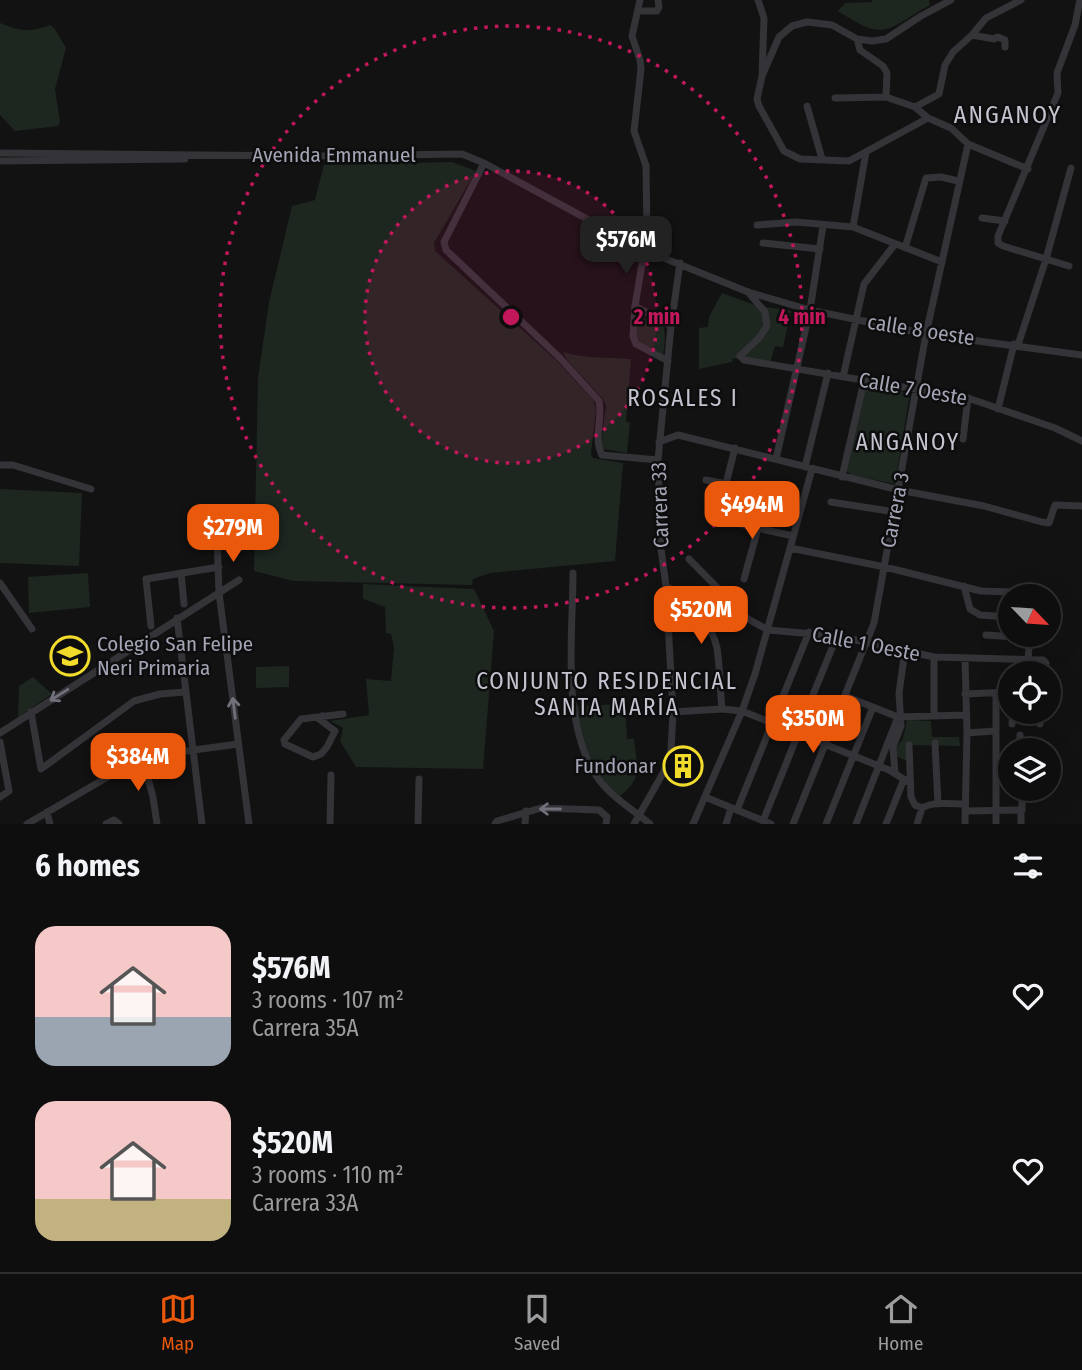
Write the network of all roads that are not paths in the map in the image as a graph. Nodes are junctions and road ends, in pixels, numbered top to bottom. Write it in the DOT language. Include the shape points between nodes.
graph roads {
  1 [pos="640,0"];
  2 [pos="657,0"];
  3 [pos="758,0"];
  4 [pos="951,0"];
  5 [pos="1021,0"];
  6 [pos="1080,0"];
  7 [pos="638,11"];
  8 [pos="972,35"];
  9 [pos="857,39"];
  10 [pos="1005,47"];
  11 [pos="762,76"];
  12 [pos="886,97"];
  13 [pos="835,98"];
  14 [pos="807,106"];
  15 [pos="915,107"];
  16 [pos="928,118"];
  17 [pos="968,144"];
  18 [pos="866,152"];
  19 [pos="0,153"];
  20 [pos="822,159"];
  21 [pos="0,161"];
  22 [pos="483,164"];
  23 [pos="1071,168"];
  24 [pos="1028,169"];
  25 [pos="958,181"];
  26 [pos="982,218"];
  27 [pos="1005,221"];
  28 [pos="757,225"];
  29 [pos="823,226"];
  30 [pos="853,227"];
  31 [pos="763,243"];
  32 [pos="895,244"];
  33 [pos="905,247"];
  34 [pos="820,249"];
  35 [pos="644,251"];
  36 [pos="1046,259"];
  37 [pos="942,261"];
  38 [pos="680,262"];
  39 [pos="1069,266"];
  40 [pos="748,292"];
  41 [pos="635,306"];
  42 [pos="810,310"];
  43 [pos="856,320"];
  44 [pos="671,326"];
  45 [pos="926,334"];
  46 [pos="1016,345"];
  47 [pos="1082,355"];
  48 [pos="668,361"];
  49 [pos="796,370"];
  50 [pos="828,373"];
  51 [pos="843,376"];
  52 [pos="864,381"];
  53 [pos="916,391"];
  54 [pos="968,398"];
  55 [pos="998,409"];
  56 [pos="963,439"];
  57 [pos="1082,441"];
  58 [pos="659,442"];
  59 [pos="736,448"];
  60 [pos="776,458"];
  61 [pos="658,460"];
  62 [pos="0,465"];
  63 [pos="808,468"];
  64 [pos="842,477"];
  65 [pos="706,480"];
  66 [pos="727,484"];
  67 [pos="770,485"];
  68 [pos="91,489"];
  69 [pos="899,491"];
  70 [pos="831,502"];
  71 [pos="1082,506"];
  72 [pos="895,512"];
  73 [pos="758,528"];
  74 [pos="217,537"];
  75 [pos="793,537"];
  76 [pos="790,548"];
  77 [pos="689,559"];
  78 [pos="219,566"];
  79 [pos="885,567"];
  80 [pos="181,573"];
  81 [pos="573,573"];
  82 [pos="744,579"];
  83 [pos="239,580"];
  84 [pos="0,583"];
  85 [pos="666,586"];
  86 [pos="964,586"];
  87 [pos="998,592"];
  88 [pos="219,593"];
  89 [pos="184,604"];
  90 [pos="998,616"];
  91 [pos="177,618"];
  92 [pos="151,626"];
  93 [pos="32,629"];
  94 [pos="768,630"];
  95 [pos="809,632"];
  96 [pos="986,635"];
  97 [pos="837,636"];
  98 [pos="998,636"];
  99 [pos="867,642"];
  100 [pos="1029,648"];
  101 [pos="905,650"];
  102 [pos="934,657"];
  103 [pos="965,659"];
  104 [pos="1028,659"];
  105 [pos="1045,661"];
  106 [pos="185,692"];
  107 [pos="996,693"];
  108 [pos="965,694"];
  109 [pos="845,696"];
  110 [pos="808,707"];
  111 [pos="873,708"];
  112 [pos="722,709"];
  113 [pos="743,711"];
  114 [pos="31,712"];
  115 [pos="673,712"];
  116 [pos="343,714"];
  117 [pos="966,715"];
  118 [pos="322,716"];
  119 [pos="933,716"];
  120 [pos="900,718"];
  121 [pos="772,723"];
  122 [pos="994,731"];
  123 [pos="0,733"];
  124 [pos="967,733"];
  125 [pos="798,734"];
  126 [pos="0,742"];
  127 [pos="935,743"];
  128 [pos="239,744"];
  129 [pos="824,744"];
  130 [pos="909,745"];
  131 [pos="192,750"];
  132 [pos="854,756"];
  133 [pos="142,757"];
  134 [pos="880,767"];
  135 [pos="895,773"];
  136 [pos="331,775"];
  137 [pos="419,779"];
  138 [pos="907,781"];
  139 [pos="0,797"];
  140 [pos="705,797"];
  141 [pos="1023,801"];
  142 [pos="938,804"];
  143 [pos="965,807"];
  144 [pos="922,808"];
  145 [pos="734,809"];
  146 [pos="996,810"];
  147 [pos="1021,810"];
  148 [pos="526,811"];
  149 [pos="47,812"];
  150 [pos="639,815"];
  151 [pos="758,821"];
  152 [pos="27,824"];
  153 [pos="50,824"];
  154 [pos="106,824"];
  155 [pos="119,824"];
  156 [pos="157,824"];
  157 [pos="202,824"];
  158 [pos="249,824"];
  159 [pos="330,824"];
  160 [pos="418,824"];
  161 [pos="495,824"];
  162 [pos="525,824"];
  163 [pos="606,824"];
  164 [pos="634,824"];
  165 [pos="650,824"];
  166 [pos="693,824"];
  167 [pos="726,824"];
  168 [pos="771,824"];
  169 [pos="793,824"];
  170 [pos="826,824"];
  171 [pos="856,824"];
  172 [pos="886,824"];
  173 [pos="917,824"];
  174 [pos="965,824"];
  175 [pos="996,824"];
  176 [pos="1021,824"];
  1 -- 7 [label="street"];
  2 -- 7 [label="street" via="657,11"];
  3 -- 11 [label="street" via="764,18"];
  4 -- 9 [label="street" via="886,39"];
  5 -- 8 [label="street" via="986,18"];
  6 -- 24 [label="street" via="1057,73 1058,93"];
  7 -- 35 [label="street" via="632,36 641,69 634,131 646,166 648,234"];
  8 -- 10 [label="street" via="999,37 1005,40"];
  8 -- 15 [label="street" via="948,58 939,94"];
  9 -- 11 [label="street" via="832,25 807,22 792,26 779,37"];
  9 -- 12 [label="street" via="860,50 887,73"];
  11 -- 20 [label="street" via="759,106 784,151 800,159"];
  12 -- 13 [label="street"];
  12 -- 15 [label="street"];
  14 -- 20 [label="street"];
  15 -- 16 [label="street"];
  16 -- 17 [label="street" via="951,128"];
  16 -- 18 [label="street"];
  17 -- 24 [label="street"];
  17 -- 25 [label="street, Carrera 3"];
  18 -- 20 [label="street" via="849,162"];
  18 -- 30 [label="street"];
  19 -- 22 [label="street, Avenida Emmanuel" via="462,154"];
  21 -- 22 [label="street, Avenida Emmanuel" via="462,157"];
  22 -- 35 [label="street, Avenida Emmanuel"];
  22 -- 61 [label="street" via="444,242 446,250 599,401 597,447 602,455"];
  23 -- 36 [label="street"];
  24 -- 27 [label="street"];
  25 -- 33 [label="street" via="926,178"];
  25 -- 37 [label="street, Carrera 3"];
  26 -- 27 [label="street"];
  27 -- 36 [label="street" via="998,243"];
  28 -- 29 [label="street" via="796,222"];
  29 -- 30 [label="street"];
  29 -- 34 [label="street"];
  30 -- 32 [label="street"];
  31 -- 34 [label="street"];
  32 -- 33 [label="street"];
  32 -- 43 [label="street" via="867,278"];
  33 -- 37 [label="street"];
  34 -- 42 [label="street"];
  35 -- 38 [label="street, calle 8 oeste"];
  35 -- 41 [label="street"];
  36 -- 39 [label="street"];
  36 -- 46 [label="street"];
  37 -- 45 [label="street, Carrera 3"];
  38 -- 40 [label="street, calle 8 oeste"];
  38 -- 44 [label="street, Carrera 33"];
  40 -- 42 [label="street, calle 8 oeste"];
  40 -- 49 [label="street, Calle 7 Oeste" via="765,312 767,326 740,356"];
  41 -- 44 [label="street"];
  41 -- 48 [label="street" via="636,344"];
  42 -- 43 [label="street, calle 8 oeste"];
  42 -- 49 [label="street"];
  43 -- 45 [label="street, calle 8 oeste"];
  43 -- 51 [label="street"];
  44 -- 48 [label="street, Carrera 33"];
  45 -- 46 [label="street, calle 8 oeste"];
  45 -- 53 [label="street, Carrera 3"];
  46 -- 47 [label="street, calle 8 oeste"];
  46 -- 55 [label="street"];
  48 -- 58 [label="street, Carrera 33"];
  49 -- 50 [label="street, Calle 7 Oeste"];
  49 -- 60 [label="street"];
  50 -- 51 [label="street, Calle 7 Oeste"];
  50 -- 63 [label="street"];
  51 -- 52 [label="street, Calle 7 Oeste"];
  52 -- 53 [label="street, Calle 7 Oeste"];
  52 -- 64 [label="street"];
  53 -- 54 [label="street, Calle 7 Oeste"];
  53 -- 69 [label="street, Carrera 3"];
  54 -- 55 [label="street, Calle 7 Oeste"];
  54 -- 56 [label="street"];
  55 -- 57 [label="street, Calle 7 Oeste"];
  58 -- 59 [label="street" via="678,435"];
  58 -- 61 [label="street, Carrera 33"];
  59 -- 60 [label="street"];
  59 -- 66 [label="street"];
  60 -- 63 [label="street"];
  61 -- 85 [label="street, Carrera 33"];
  62 -- 68 [label="street"];
  63 -- 64 [label="street"];
  63 -- 75 [label="street"];
  64 -- 69 [label="street"];
  65 -- 66 [label="street"];
  66 -- 73 [label="street" via="717,519"];
  67 -- 73 [label="street"];
  69 -- 71 [label="street" via="1049,523 1055,505"];
  69 -- 72 [label="street, Carrera 3"];
  70 -- 72 [label="street"];
  72 -- 79 [label="street, Carrera 3"];
  73 -- 75 [label="street"];
  73 -- 82 [label="street"];
  74 -- 78 [label="street"];
  75 -- 76 [label="street"];
  76 -- 79 [label="street"];
  76 -- 94 [label="street"];
  77 -- 94 [label="street" via="748,619"];
  78 -- 80 [label="street"];
  78 -- 88 [label="street"];
  79 -- 86 [label="street"];
  79 -- 99 [label="street, Carrera 3"];
  80 -- 89 [label="street"];
  80 -- 92 [label="street" via="146,579"];
  81 -- 150 [label="street" via="572,704 585,753 595,775"];
  83 -- 88 [label="street"];
  84 -- 93 [label="street"];
  85 -- 112 [label="street" via="689,604 716,645"];
  85 -- 115 [label="street, Carrera 33"];
  86 -- 87 [label="street"];
  86 -- 90 [label="street" via="970,608 980,615"];
  88 -- 91 [label="street"];
  128 -- 88 [label="street, one-way"];
  91 -- 106 [label="street"];
  91 -- 114 [label="street, one-way"];
  94 -- 95 [label="street, Calle 1 Oeste"];
  94 -- 113 [label="street"];
  95 -- 97 [label="street, Calle 1 Oeste"];
  95 -- 121 [label="street"];
  96 -- 98 [label="street"];
  97 -- 99 [label="street, Calle 1 Oeste"];
  97 -- 110 [label="street"];
  99 -- 101 [label="street, Calle 1 Oeste"];
  99 -- 109 [label="street, Carrera 3"];
  100 -- 104 [label="street"];
  101 -- 102 [label="street, Calle 1 Oeste"];
  101 -- 120 [label="street"];
  102 -- 103 [label="street, Calle 1 Oeste"];
  102 -- 119 [label="street"];
  103 -- 104 [label="street, Calle 1 Oeste"];
  103 -- 108 [label="street"];
  104 -- 105 [label="street"];
  106 -- 114 [label="street" via="134,701 41,769"];
  106 -- 131 [label="street"];
  107 -- 108 [label="street"];
  107 -- 122 [label="street"];
  108 -- 117 [label="street"];
  109 -- 111 [label="street"];
  109 -- 129 [label="street, Carrera 3"];
  111 -- 120 [label="street"];
  111 -- 132 [label="street"];
  112 -- 113 [label="street"];
  112 -- 115 [label="street"];
  113 -- 121 [label="street"];
  113 -- 140 [label="street"];
  114 -- 123 [label="street"];
  115 -- 150 [label="street, Carrera 33" via="666,768"];
  116 -- 118 [label="street"];
  117 -- 119 [label="street"];
  117 -- 124 [label="street"];
  118 -- 118 [label="street" via="319,719 335,731 321,754 313,757 285,744 297,722"];
  119 -- 120 [label="street"];
  120 -- 134 [label="street"];
  120 -- 135 [label="street" via="893,747"];
  121 -- 125 [label="street"];
  121 -- 145 [label="street"];
  122 -- 124 [label="street"];
  122 -- 146 [label="street"];
  124 -- 143 [label="street"];
  125 -- 129 [label="street"];
  125 -- 151 [label="street"];
  126 -- 139 [label="street" via="9,790"];
  127 -- 142 [label="street"];
  128 -- 131 [label="street"];
  128 -- 158 [label="street"];
  129 -- 132 [label="street"];
  129 -- 169 [label="street, Carrera 3"];
  130 -- 138 [label="street"];
  131 -- 133 [label="street"];
  131 -- 157 [label="street"];
  132 -- 134 [label="street"];
  132 -- 170 [label="street"];
  133 -- 149 [label="street"];
  133 -- 156 [label="street"];
  134 -- 135 [label="street"];
  134 -- 171 [label="street"];
  135 -- 138 [label="street"];
  136 -- 159 [label="street"];
  137 -- 160 [label="street"];
  138 -- 144 [label="street" via="911,800"];
  138 -- 172 [label="street"];
  140 -- 145 [label="street"];
  140 -- 166 [label="street"];
  141 -- 147 [label="street"];
  142 -- 143 [label="street"];
  142 -- 144 [label="street"];
  143 -- 146 [label="street"];
  143 -- 174 [label="street"];
  144 -- 173 [label="street"];
  145 -- 151 [label="street"];
  145 -- 167 [label="street"];
  146 -- 147 [label="street"];
  146 -- 175 [label="street"];
  147 -- 176 [label="street"];
  148 -- 161 [label="street"];
  148 -- 162 [label="street"];
  163 -- 148 [label="street, one-way" via="607,817 599,810"];
  149 -- 152 [label="street"];
  149 -- 153 [label="street"];
  150 -- 164 [label="street, Carrera 33"];
  150 -- 165 [label="street"];
  151 -- 168 [label="street"];
  154 -- 155 [label="street" via="114,820"];
}
